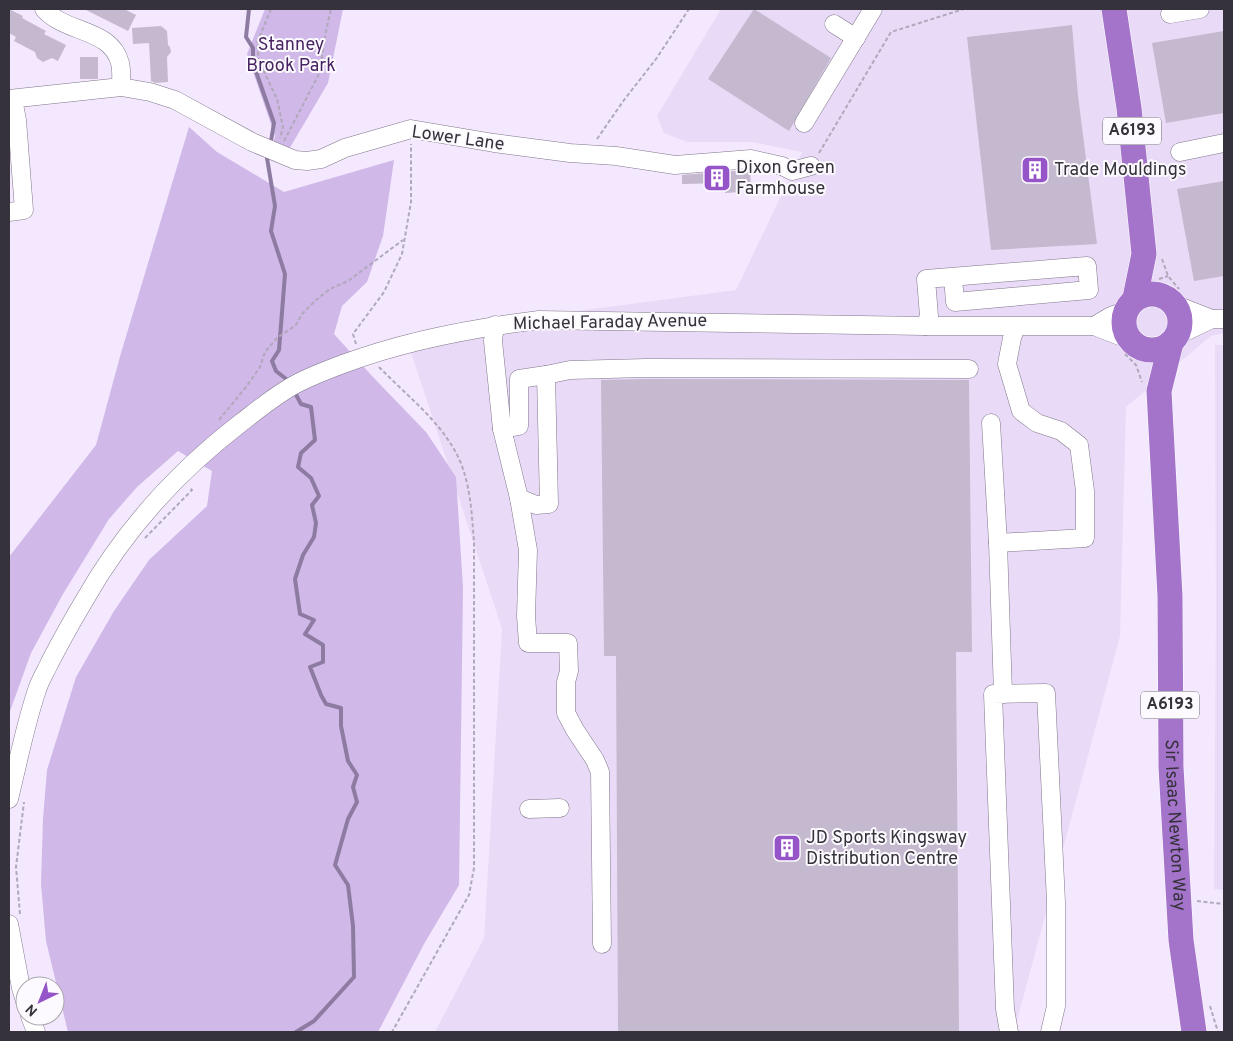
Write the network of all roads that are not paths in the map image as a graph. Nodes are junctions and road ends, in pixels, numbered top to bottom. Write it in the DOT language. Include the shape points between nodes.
graph roads {
  1 [pos="44,9"];
  2 [pos="1114,9"];
  3 [pos="1200,9"];
  4 [pos="871,13"];
  5 [pos="1170,14"];
  6 [pos="834,24"];
  7 [pos="856,38"];
  8 [pos="121,87"];
  9 [pos="11,99"];
  10 [pos="804,123"];
  11 [pos="1224,142"];
  12 [pos="1180,152"];
  13 [pos="811,166"];
  14 [pos="9,212"];
  15 [pos="1144,254"];
  16 [pos="953,277"];
  17 [pos="1172,291"];
  18 [pos="1130,305"];
  19 [pos="1218,319"];
  20 [pos="495,325"];
  21 [pos="925,326"];
  22 [pos="1094,326"];
  23 [pos="1016,327"];
  24 [pos="1174,340"];
  25 [pos="1131,347"];
  26 [pos="969,369"];
  27 [pos="546,375"];
  28 [pos="1159,391"];
  29 [pos="991,423"];
  30 [pos="502,429"];
  31 [pos="519,498"];
  32 [pos="998,543"];
  33 [pos="1003,694"];
  34 [pos="17,797"];
  35 [pos="560,808"];
  36 [pos="529,809"];
  37 [pos="15,923"];
  38 [pos="602,944"];
  39 [pos="20,976"];
  40 [pos="1196,1028"];
  41 [pos="1009,1032"];
  42 [pos="1050,1032"];
  1 -- 8 [label="street" via="60,23 89,32 110,46 120,64"];
  2 -- 15 [label="highway, A6193" via="1129,108"];
  3 -- 5 [label="street"];
  4 -- 7 [label="street"];
  6 -- 7 [label="street"];
  7 -- 10 [label="street"];
  8 -- 9 [label="street, Lower Lane"];
  8 -- 13 [label="street, Lower Lane" via="175,100 295,160 321,159 346,148 411,129 675,166 751,159 792,171"];
  9 -- 14 [label="street" via="17,120 24,210"];
  11 -- 12 [label="street"];
  15 -- 17 [label="highway"];
  15 -- 18 [label="highway"];
  16 -- 16 [label="street" via="1087,266 1089,290 955,302"];
  16 -- 21 [label="street" via="926,279 929,316"];
  17 -- 18 [label="highway" via="1144,294"];
  17 -- 19 [label="street"];
  17 -- 24 [label="highway, A6193" via="1180,320"];
  18 -- 22 [label="street"];
  18 -- 25 [label="highway, A6193" via="1123,326"];
  19 -- 24 [label="street"];
  20 -- 21 [label="street, Michael Faraday Avenue" via="559,320"];
  20 -- 30 [label="street" via="493,341"];
  20 -- 34 [label="street, Michael Faraday Avenue" via="430,337 367,355 291,387 230,431 176,479 147,510 103,568 37,688"];
  21 -- 23 [label="street, Michael Faraday Avenue"];
  22 -- 23 [label="street, Michael Faraday Avenue"];
  22 -- 25 [label="street"];
  23 -- 32 [label="street" via="1007,364 1021,411 1037,422 1061,430 1079,446 1085,491 1085,538"];
  24 -- 25 [label="highway" via="1156,350"];
  24 -- 28 [label="highway, Sir Isaac Newton Way / A6193"];
  25 -- 28 [label="highway, Sir Isaac Newton Way / A6193"];
  26 -- 27 [label="street" via="636,369 570,370"];
  27 -- 30 [label="street" via="519,379 519,426"];
  27 -- 31 [label="street" via="549,504 536,505"];
  28 -- 40 [label="highway, Sir Isaac Newton Way / A6193" via="1170,596 1171,766 1185,901 1181,940"];
  29 -- 32 [label="street"];
  30 -- 31 [label="street"];
  31 -- 38 [label="street" via="528,550 528,644 568,642 566,713 600,772"];
  32 -- 33 [label="street"];
  33 -- 41 [label="street" via="993,694 1005,1009"];
  33 -- 42 [label="street" via="1046,693 1056,902 1056,1006"];
  35 -- 36 [label="street"];
  37 -- 39 [label="street"];
}
